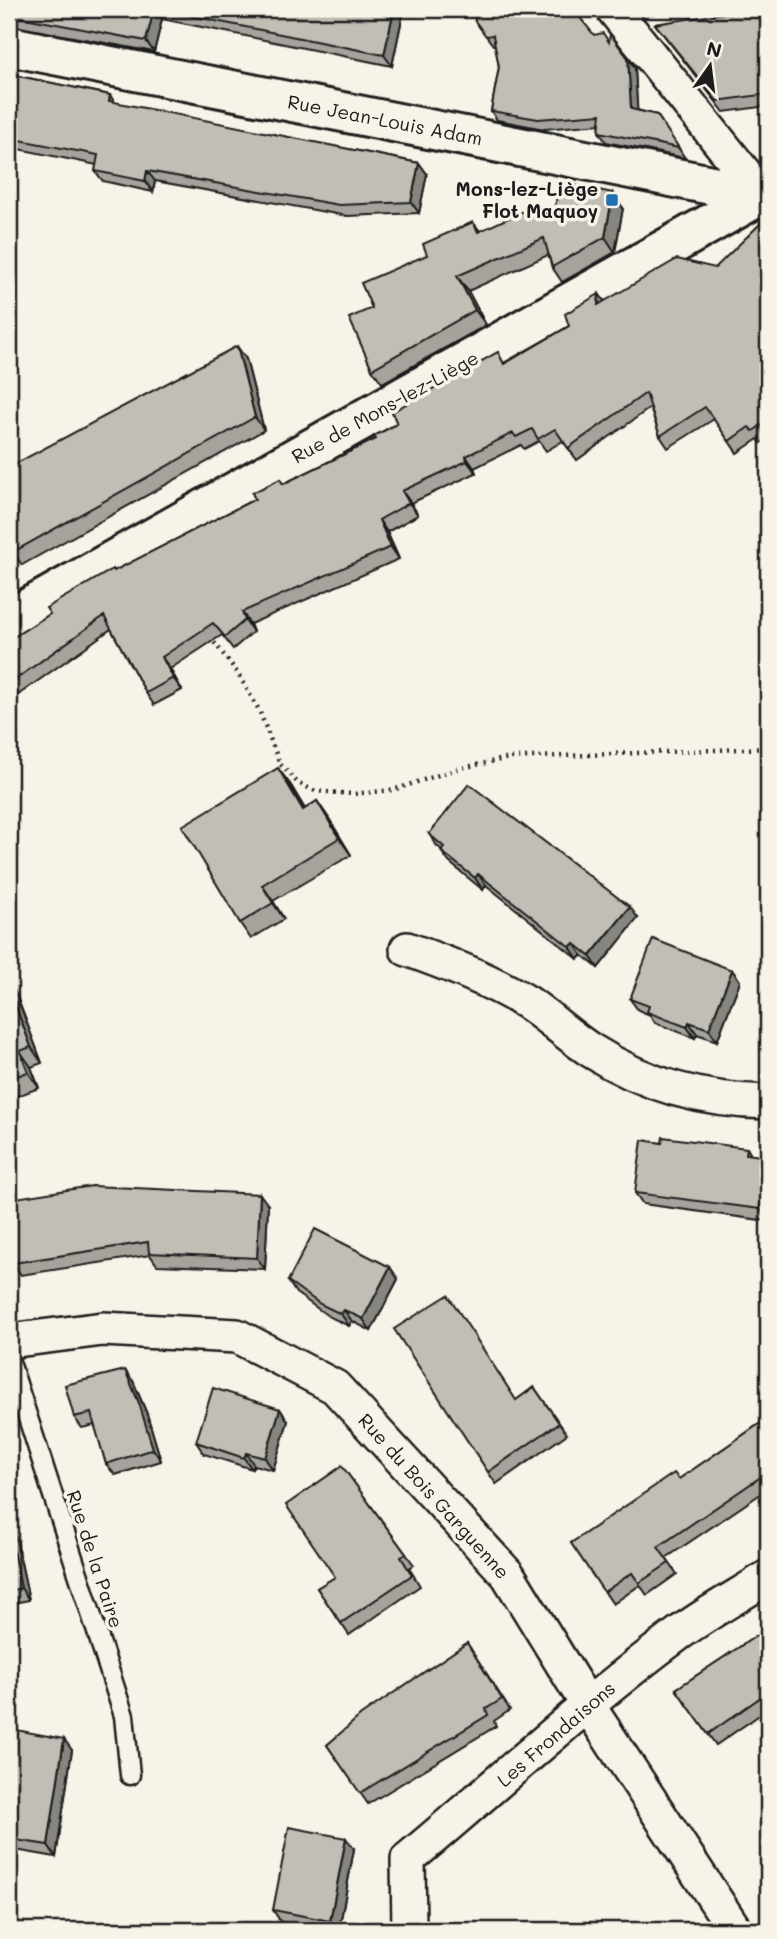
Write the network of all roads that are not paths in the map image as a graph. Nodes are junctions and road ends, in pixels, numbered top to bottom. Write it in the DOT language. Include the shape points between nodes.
graph roads {
  1 [pos="613,9"];
  2 [pos="9,46"];
  3 [pos="766,195"];
  4 [pos="9,619"];
  5 [pos="407,949"];
  6 [pos="768,1102"];
  7 [pos="9,1341"];
  8 [pos="9,1359"];
  9 [pos="768,1577"];
  10 [pos="587,1704"];
  11 [pos="130,1775"];
  12 [pos="409,1930"];
  13 [pos="735,1930"];
  1 -- 3 [label="street"];
  2 -- 3 [label="street, Rue Jean-Louis Adam"];
  3 -- 4 [label="street, Rue de Mons-lez-Liège"];
  5 -- 6 [label="street" via="527,1003 590,1049 642,1079 704,1098"];
  7 -- 10 [label="street, Rue du Bois Garguenne" via="103,1329 237,1336 335,1387 508,1575"];
  8 -- 11 [label="lane, Rue de la Paire" via="124,1716"];
  9 -- 10 [label="street, Les Frondaisons" via="680,1632"];
  10 -- 12 [label="street, Les Frondaisons" via="522,1765 408,1859"];
  10 -- 13 [label="street, Rue du Bois Garguenne"];
}
